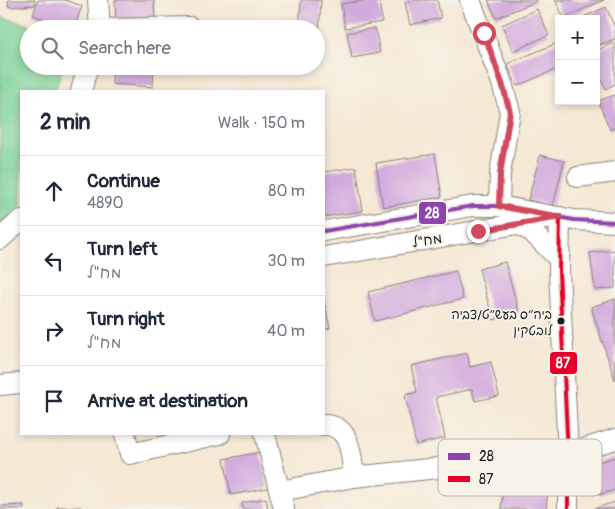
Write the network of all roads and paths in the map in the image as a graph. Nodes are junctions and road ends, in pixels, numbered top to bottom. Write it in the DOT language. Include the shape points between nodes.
graph roads {
  1 [pos="98,0"];
  2 [pos="470,0"];
  3 [pos="99,20"];
  4 [pos="85,75"];
  5 [pos="81,90"];
  6 [pos="615,172"];
  7 [pos="578,177"];
  8 [pos="499,206"];
  9 [pos="560,217"];
  10 [pos="20,221"];
  11 [pos="615,222"];
  12 [pos="518,224"];
  13 [pos="325,231"];
  14 [pos="0,239"];
  15 [pos="325,257"];
  16 [pos="559,259"];
  17 [pos="20,383"];
  18 [pos="0,385"];
  19 [pos="325,425"];
  20 [pos="125,435"];
  21 [pos="216,435"];
  22 [pos="265,435"];
  23 [pos="567,439"];
  24 [pos="615,439"];
  25 [pos="602,443"];
  26 [pos="438,468"];
  27 [pos="354,477"];
  28 [pos="568,496"];
  29 [pos="282,500"];
  30 [pos="568,509"];
  1 -- 3 [label="street"];
  2 -- 8 [label="street" via="510,112 500,174"];
  4 -- 5 [label="street"];
  6 -- 7 [label="street"];
  8 -- 9 [label="street, מח\"ל"];
  8 -- 13 [label="street, מח\"ל" via="452,208"];
  9 -- 11 [label="street, מח\"ל"];
  9 -- 12 [label="street, מח\"ל"];
  9 -- 16 [label="street"];
  10 -- 14 [label="street"];
  12 -- 15 [label="street, מח\"ל"];
  12 -- 16 [label="street" via="532,232"];
  16 -- 23 [label="street"];
  17 -- 18 [label="street"];
  19 -- 27 [label="street" via="341,430 348,441"];
  20 -- 21 [label="street" via="130,454"];
  22 -- 29 [label="street"];
  24 -- 25 [label="street"];
  26 -- 27 [label="street"];
  27 -- 29 [label="street"];
  28 -- 30 [label="street"];
}
